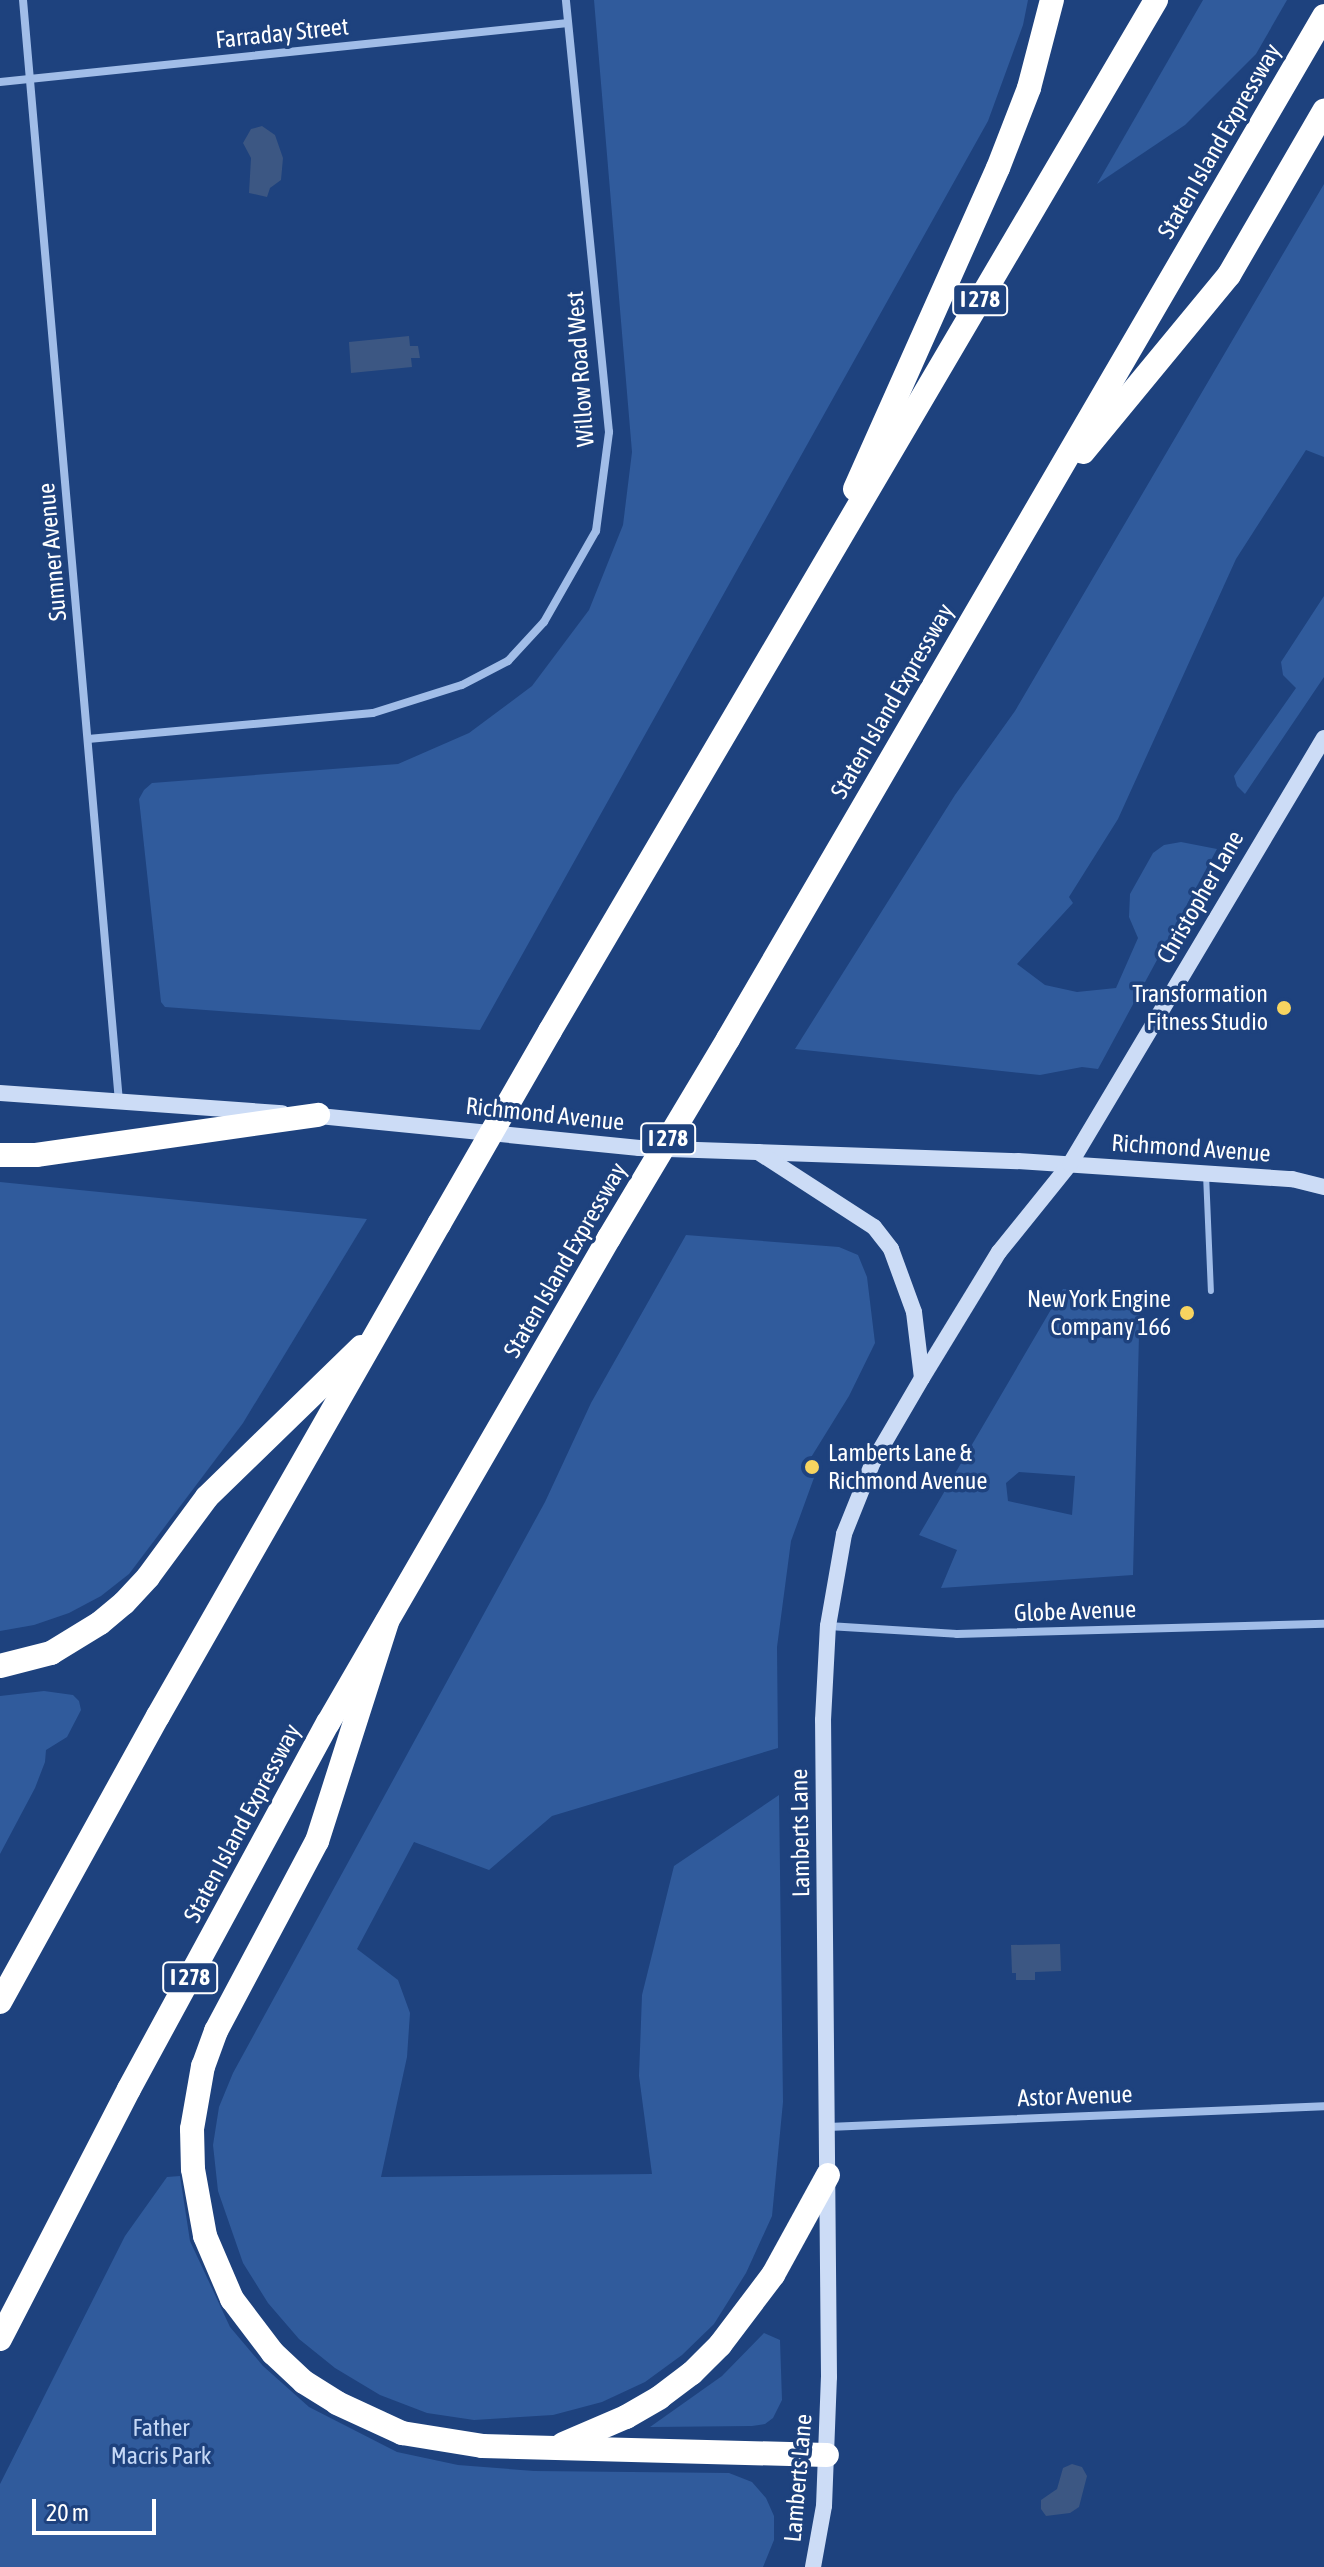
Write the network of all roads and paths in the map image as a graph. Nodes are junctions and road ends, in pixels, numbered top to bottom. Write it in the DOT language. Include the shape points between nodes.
graph roads {
  1 [pos="23,0"];
  2 [pos="566,0"];
  3 [pos="1052,0"];
  4 [pos="1156,0"];
  5 [pos="1324,16"];
  6 [pos="568,23"];
  7 [pos="30,79"];
  8 [pos="0,82"];
  9 [pos="1324,111"];
  10 [pos="1035,510"];
  11 [pos="805,601"];
  12 [pos="1324,738"];
  13 [pos="88,739"];
  14 [pos="0,1093"];
  15 [pos="119,1101"];
  16 [pos="318,1115"];
  17 [pos="757,1151"];
  18 [pos="0,1155"];
  19 [pos="1070,1164"];
  20 [pos="1206,1173"];
  21 [pos="1324,1187"];
  22 [pos="1211,1291"];
  23 [pos="380,1328"];
  24 [pos="922,1378"];
  25 [pos="387,1622"];
  26 [pos="1324,1624"];
  27 [pos="828,1626"];
  28 [pos="0,1666"];
  29 [pos="0,2002"];
  30 [pos="1324,2106"];
  31 [pos="828,2127"];
  32 [pos="828,2175"];
  33 [pos="0,2339"];
  34 [pos="553,2448"];
  35 [pos="827,2455"];
  36 [pos="813,2567"];
  1 -- 7 [label="street, Sumner Avenue"];
  2 -- 6 [label="street, Willow Road West"];
  3 -- 11 [label="highway" via="1029,88 998,168"];
  4 -- 11 [label="highway, I 278"];
  5 -- 10 [label="highway, Staten Island Expressway / I 278"];
  6 -- 7 [label="street, Farraday Street"];
  6 -- 13 [label="street, Willow Road West" via="609,432 596,531 544,622 497,667 462,685 373,713"];
  7 -- 8 [label="street, Farraday Street"];
  7 -- 13 [label="street, Sumner Avenue"];
  9 -- 10 [label="highway" via="1229,275"];
  10 -- 25 [label="highway, Staten Island Expressway / I 278, bridge"];
  11 -- 23 [label="highway, I 278, bridge"];
  12 -- 19 [label="main road, Christopher Lane"];
  13 -- 15 [label="street, Sumner Avenue"];
  14 -- 15 [label="main road, Richmond Avenue"];
  15 -- 16 [label="main road, Richmond Avenue"];
  16 -- 17 [label="main road, Richmond Avenue" via="639,1148"];
  16 -- 18 [label="highway" via="36,1155"];
  17 -- 19 [label="main road, Richmond Avenue"];
  17 -- 24 [label="main road" via="874,1227 891,1249 914,1312"];
  19 -- 20 [label="main road, Richmond Avenue"];
  19 -- 24 [label="main road, Lamberts Lane" via="999,1252"];
  20 -- 21 [label="main road, Richmond Avenue" via="1292,1179"];
  20 -- 22 [label="lane"];
  23 -- 28 [label="highway" via="207,1497 124,1603 51,1653"];
  23 -- 29 [label="highway, I 278"];
  24 -- 27 [label="main road, Lamberts Lane" via="855,1500"];
  25 -- 33 [label="highway, Staten Island Expressway / I 278" via="129,2089"];
  25 -- 34 [label="highway" via="317,1841 216,2031 203,2066 192,2129 198,2205 216,2269 232,2299 273,2353 304,2382 402,2433 455,2443"];
  26 -- 27 [label="street, Globe Avenue" via="957,1634"];
  27 -- 31 [label="main road, Lamberts Lane" via="823,1759"];
  30 -- 31 [label="street, Astor Avenue"];
  31 -- 32 [label="main road, Lamberts Lane"];
  32 -- 34 [label="highway" via="773,2275 692,2373 626,2417"];
  32 -- 35 [label="main road, Lamberts Lane"];
  34 -- 35 [label="highway"];
  35 -- 36 [label="main road, Lamberts Lane"];
}
